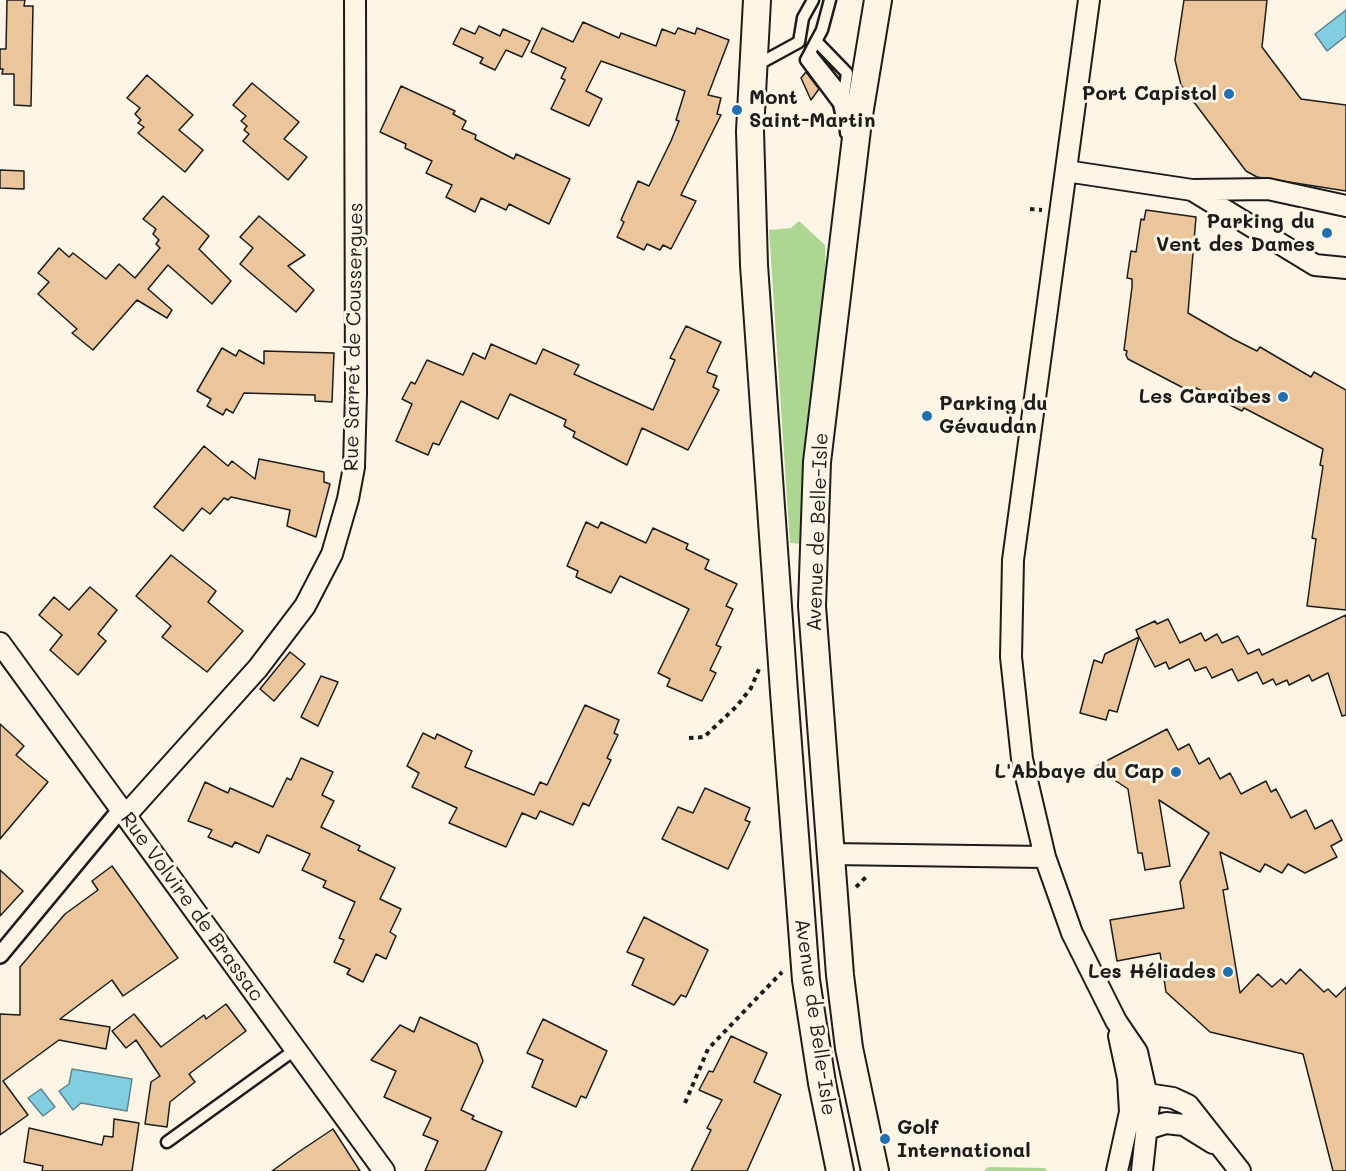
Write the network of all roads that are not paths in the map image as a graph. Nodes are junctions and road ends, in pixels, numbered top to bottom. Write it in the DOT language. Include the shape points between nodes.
graph roads {
  1 [pos="355,0"];
  2 [pos="757,0"];
  3 [pos="830,0"];
  4 [pos="878,0"];
  5 [pos="1089,0"];
  6 [pos="809,2"];
  7 [pos="816,42"];
  8 [pos="810,53"];
  9 [pos="753,67"];
  10 [pos="844,95"];
  11 [pos="846,128"];
  12 [pos="1066,171"];
  13 [pos="1192,190"];
  14 [pos="1346,207"];
  15 [pos="844,230"];
  16 [pos="1346,268"];
  17 [pos="0,643"];
  18 [pos="123,812"];
  19 [pos="831,854"];
  20 [pos="1045,857"];
  21 [pos="0,955"];
  22 [pos="1116,1021"];
  23 [pos="296,1049"];
  24 [pos="1147,1094"];
  25 [pos="1147,1130"];
  26 [pos="167,1142"];
  27 [pos="1222,1150"];
  28 [pos="384,1171"];
  29 [pos="840,1171"];
  30 [pos="875,1171"];
  31 [pos="1117,1171"];
  32 [pos="1142,1171"];
  33 [pos="1240,1171"];
  1 -- 18 [label="street, Rue Sarret de Coussergues" via="356,393 354,467 348,499 332,554 305,606 258,668"];
  2 -- 9 [label="street, Avenue de Belle-Isle"];
  3 -- 7 [label="lane"];
  4 -- 15 [label="street, Avenue de Belle-Isle"];
  5 -- 12 [label="street"];
  6 -- 9 [label="lane" via="799,42"];
  7 -- 8 [label="lane"];
  7 -- 10 [label="lane" via="847,73"];
  8 -- 10 [label="lane"];
  8 -- 11 [label="lane" via="806,60 839,104"];
  9 -- 29 [label="street, Avenue de Belle-Isle" via="750,131 754,265 803,950 822,1083"];
  10 -- 11 [label="lane"];
  11 -- 15 [label="lane"];
  12 -- 13 [label="street"];
  12 -- 20 [label="street" via="1013,560 1011,657 1022,759"];
  13 -- 14 [label="street" via="1269,189"];
  13 -- 16 [label="street" via="1315,265"];
  15 -- 19 [label="street, Avenue de Belle-Isle" via="817,462 812,606"];
  17 -- 18 [label="street, Rue Volvire de Brassac"];
  18 -- 21 [label="street"];
  18 -- 23 [label="street, Rue Volvire de Brassac"];
  19 -- 20 [label="street"];
  19 -- 30 [label="street, Avenue de Belle-Isle" via="849,1048"];
  20 -- 22 [label="street" via="1072,933"];
  22 -- 24 [label="street" via="1137,1052"];
  22 -- 31 [label="street" via="1128,1078 1130,1112"];
  23 -- 26 [label="lane"];
  23 -- 28 [label="street, Rue Volvire de Brassac"];
  24 -- 25 [label="street"];
  24 -- 27 [label="street" via="1188,1105"];
  25 -- 27 [label="street" via="1166,1123 1184,1125"];
  25 -- 32 [label="street"];
  27 -- 33 [label="street"];
}
